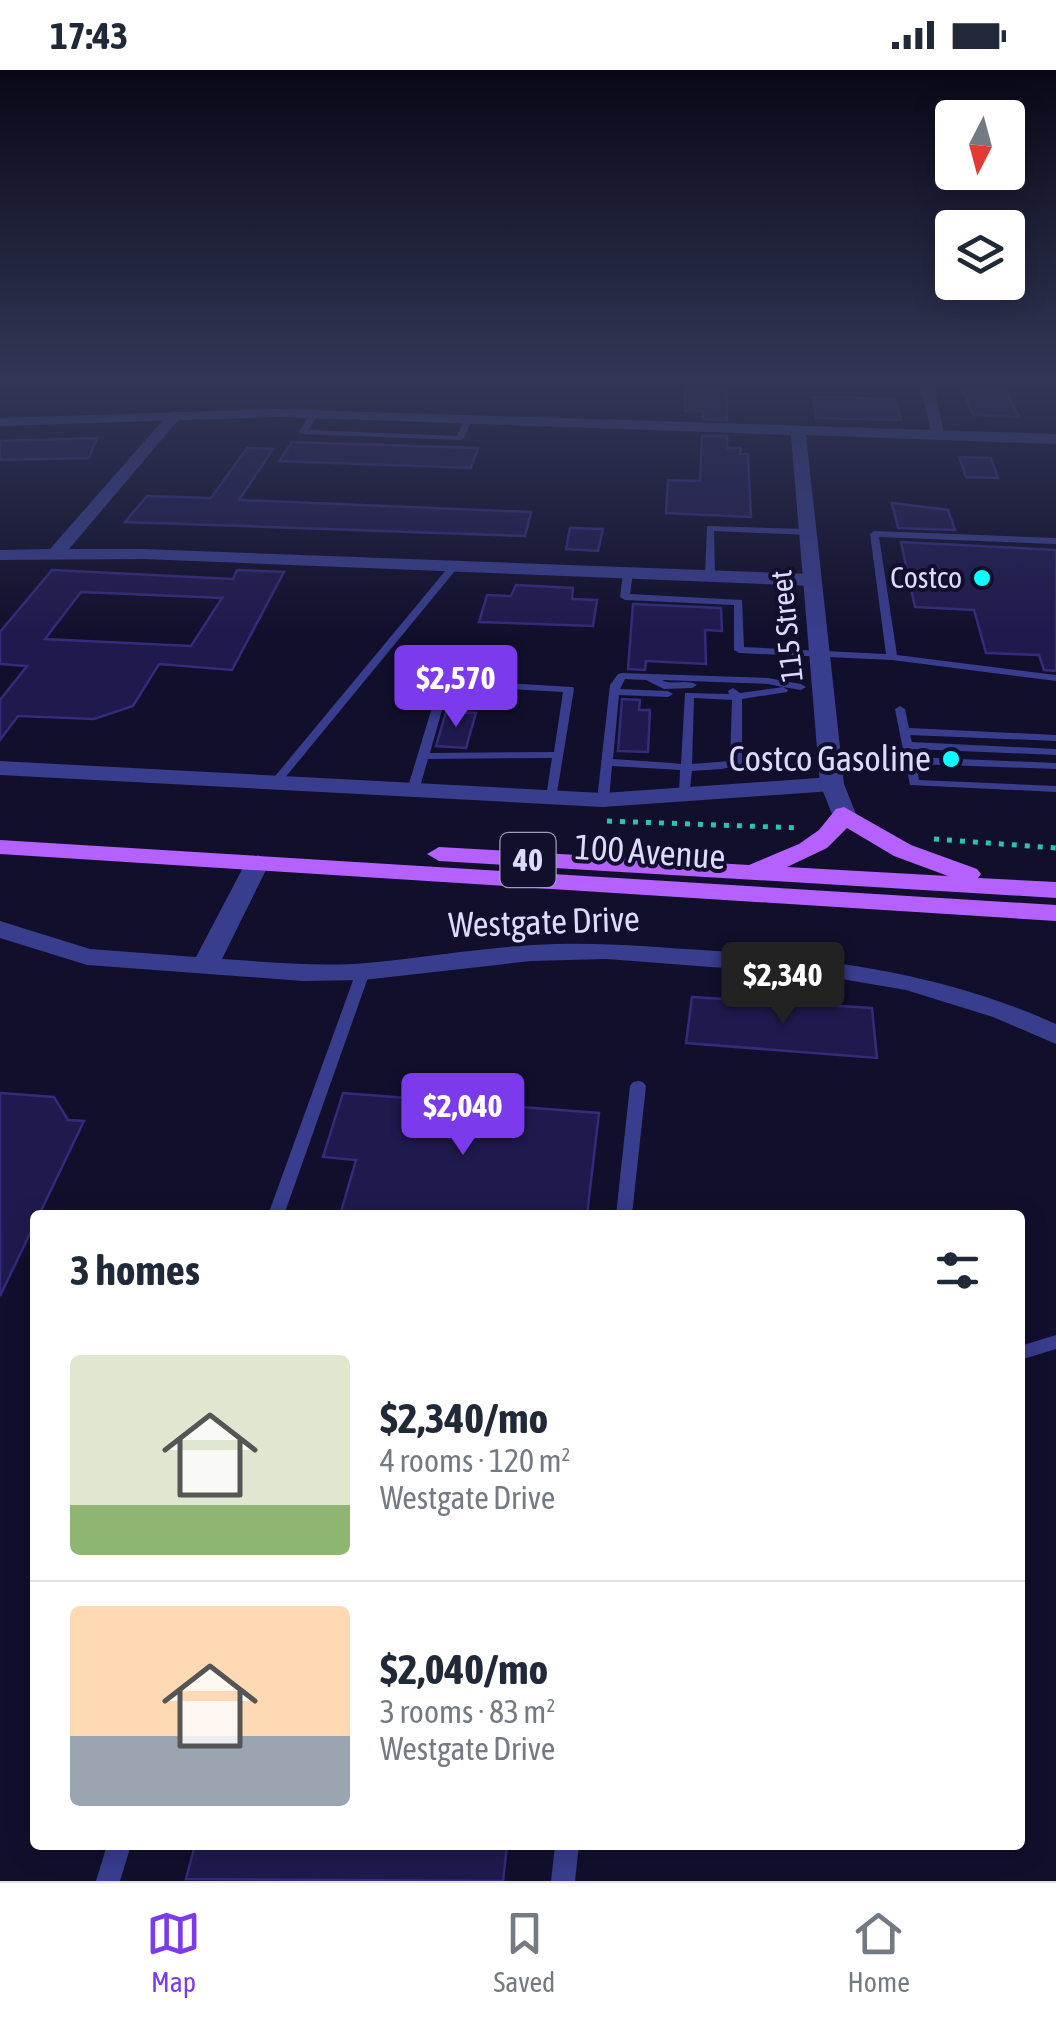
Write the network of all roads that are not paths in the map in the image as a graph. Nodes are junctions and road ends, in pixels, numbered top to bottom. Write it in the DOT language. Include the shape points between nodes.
graph roads {
  1 [pos="132,466"];
  2 [pos="801,466"];
  3 [pos="808,532"];
  4 [pos="1056,540"];
  5 [pos="0,555"];
  6 [pos="55,555"];
  7 [pos="454,566"];
  8 [pos="628,573"];
  9 [pos="710,576"];
  10 [pos="812,580"];
  11 [pos="822,654"];
  12 [pos="892,658"];
  13 [pos="648,676"];
  14 [pos="1056,678"];
  15 [pos="752,680"];
  16 [pos="812,688"];
  17 [pos="614,692"];
  18 [pos="733,692"];
  19 [pos="689,695"];
  20 [pos="900,709"];
  21 [pos="908,752"];
  22 [pos="559,755"];
  23 [pos="423,756"];
  24 [pos="1056,756"];
  25 [pos="607,762"];
  26 [pos="686,765"];
  27 [pos="0,768"];
  28 [pos="275,783"];
  29 [pos="832,784"];
  30 [pos="1056,786"];
  31 [pos="413,790"];
  32 [pos="685,795"];
  33 [pos="552,797"];
  34 [pos="603,800"];
  35 [pos="844,814"];
  36 [pos="0,829"];
  37 [pos="0,847"];
  38 [pos="258,862"];
  39 [pos="744,872"];
  40 [pos="1025,889"];
  41 [pos="1056,890"];
  42 [pos="1056,913"];
  43 [pos="0,929"];
  44 [pos="205,966"];
  45 [pos="363,972"];
  46 [pos="1056,1035"];
  47 [pos="638,1086"];
  48 [pos="278,1210"];
  49 [pos="625,1210"];
  50 [pos="1056,1342"];
  51 [pos="1025,1351"];
  52 [pos="117,1850"];
  53 [pos="566,1850"];
  54 [pos="108,1881"];
  55 [pos="563,1881"];
  1 -- 6 [label="street"];
  2 -- 3 [label="street, 115 Street"];
  3 -- 9 [label="lane" via="710,528"];
  3 -- 10 [label="street, 115 Street"];
  4 -- 12 [label="lane" via="874,534"];
  5 -- 6 [label="street"];
  6 -- 7 [label="street"];
  7 -- 8 [label="street"];
  7 -- 28 [label="lane"];
  8 -- 9 [label="street"];
  8 -- 11 [label="lane" via="624,597 739,602 739,650"];
  9 -- 10 [label="street"];
  10 -- 11 [label="street, 115 Street"];
  11 -- 12 [label="lane"];
  11 -- 16 [label="street, 115 Street"];
  12 -- 14 [label="lane"];
  13 -- 15 [label="lane"];
  13 -- 17 [label="lane" via="622,676"];
  13 -- 18 [label="lane" via="664,686"];
  15 -- 16 [label="lane"];
  15 -- 18 [label="lane"];
  16 -- 18 [label="lane"];
  16 -- 29 [label="street, 115 Street"];
  17 -- 19 [label="lane"];
  17 -- 25 [label="lane"];
  18 -- 19 [label="lane"];
  18 -- 26 [label="lane" via="739,760"];
  19 -- 26 [label="lane"];
  20 -- 21 [label="lane"];
  21 -- 24 [label="lane"];
  21 -- 24 [label="lane"];
  21 -- 30 [label="lane" via="914,782"];
  22 -- 23 [label="lane"];
  22 -- 23 [label="lane" via="569,689 454,684 442,691"];
  22 -- 33 [label="lane"];
  23 -- 31 [label="lane"];
  25 -- 26 [label="lane"];
  25 -- 34 [label="lane"];
  26 -- 32 [label="lane"];
  27 -- 28 [label="street, 100 Avenue"];
  28 -- 31 [label="street, 100 Avenue"];
  29 -- 32 [label="street, 100 Avenue"];
  29 -- 35 [label="street, 115 Street"];
  31 -- 33 [label="street, 100 Avenue"];
  32 -- 34 [label="street, 100 Avenue"];
  33 -- 34 [label="street, 100 Avenue"];
  35 -- 39 [label="main road" via="812,848"];
  35 -- 40 [label="main road" via="905,854"];
  36 -- 39 [label="main road, 100 Avenue / 40"];
  37 -- 38 [label="main road, 100 Avenue / 40"];
  38 -- 42 [label="main road, 100 Avenue / 40"];
  38 -- 44 [label="street"];
  39 -- 40 [label="main road, 100 Avenue / 40"];
  40 -- 41 [label="main road, 100 Avenue / 40"];
  43 -- 44 [label="street, Westgate Drive" via="87,957"];
  44 -- 45 [label="street, Westgate Drive"];
  45 -- 46 [label="street, Westgate Drive" via="531,953 606,952 818,966 910,982"];
  45 -- 48 [label="lane"];
  47 -- 49 [label="lane"];
  50 -- 51 [label="lane"];
  52 -- 54 [label="lane"];
  53 -- 55 [label="lane"];
}
